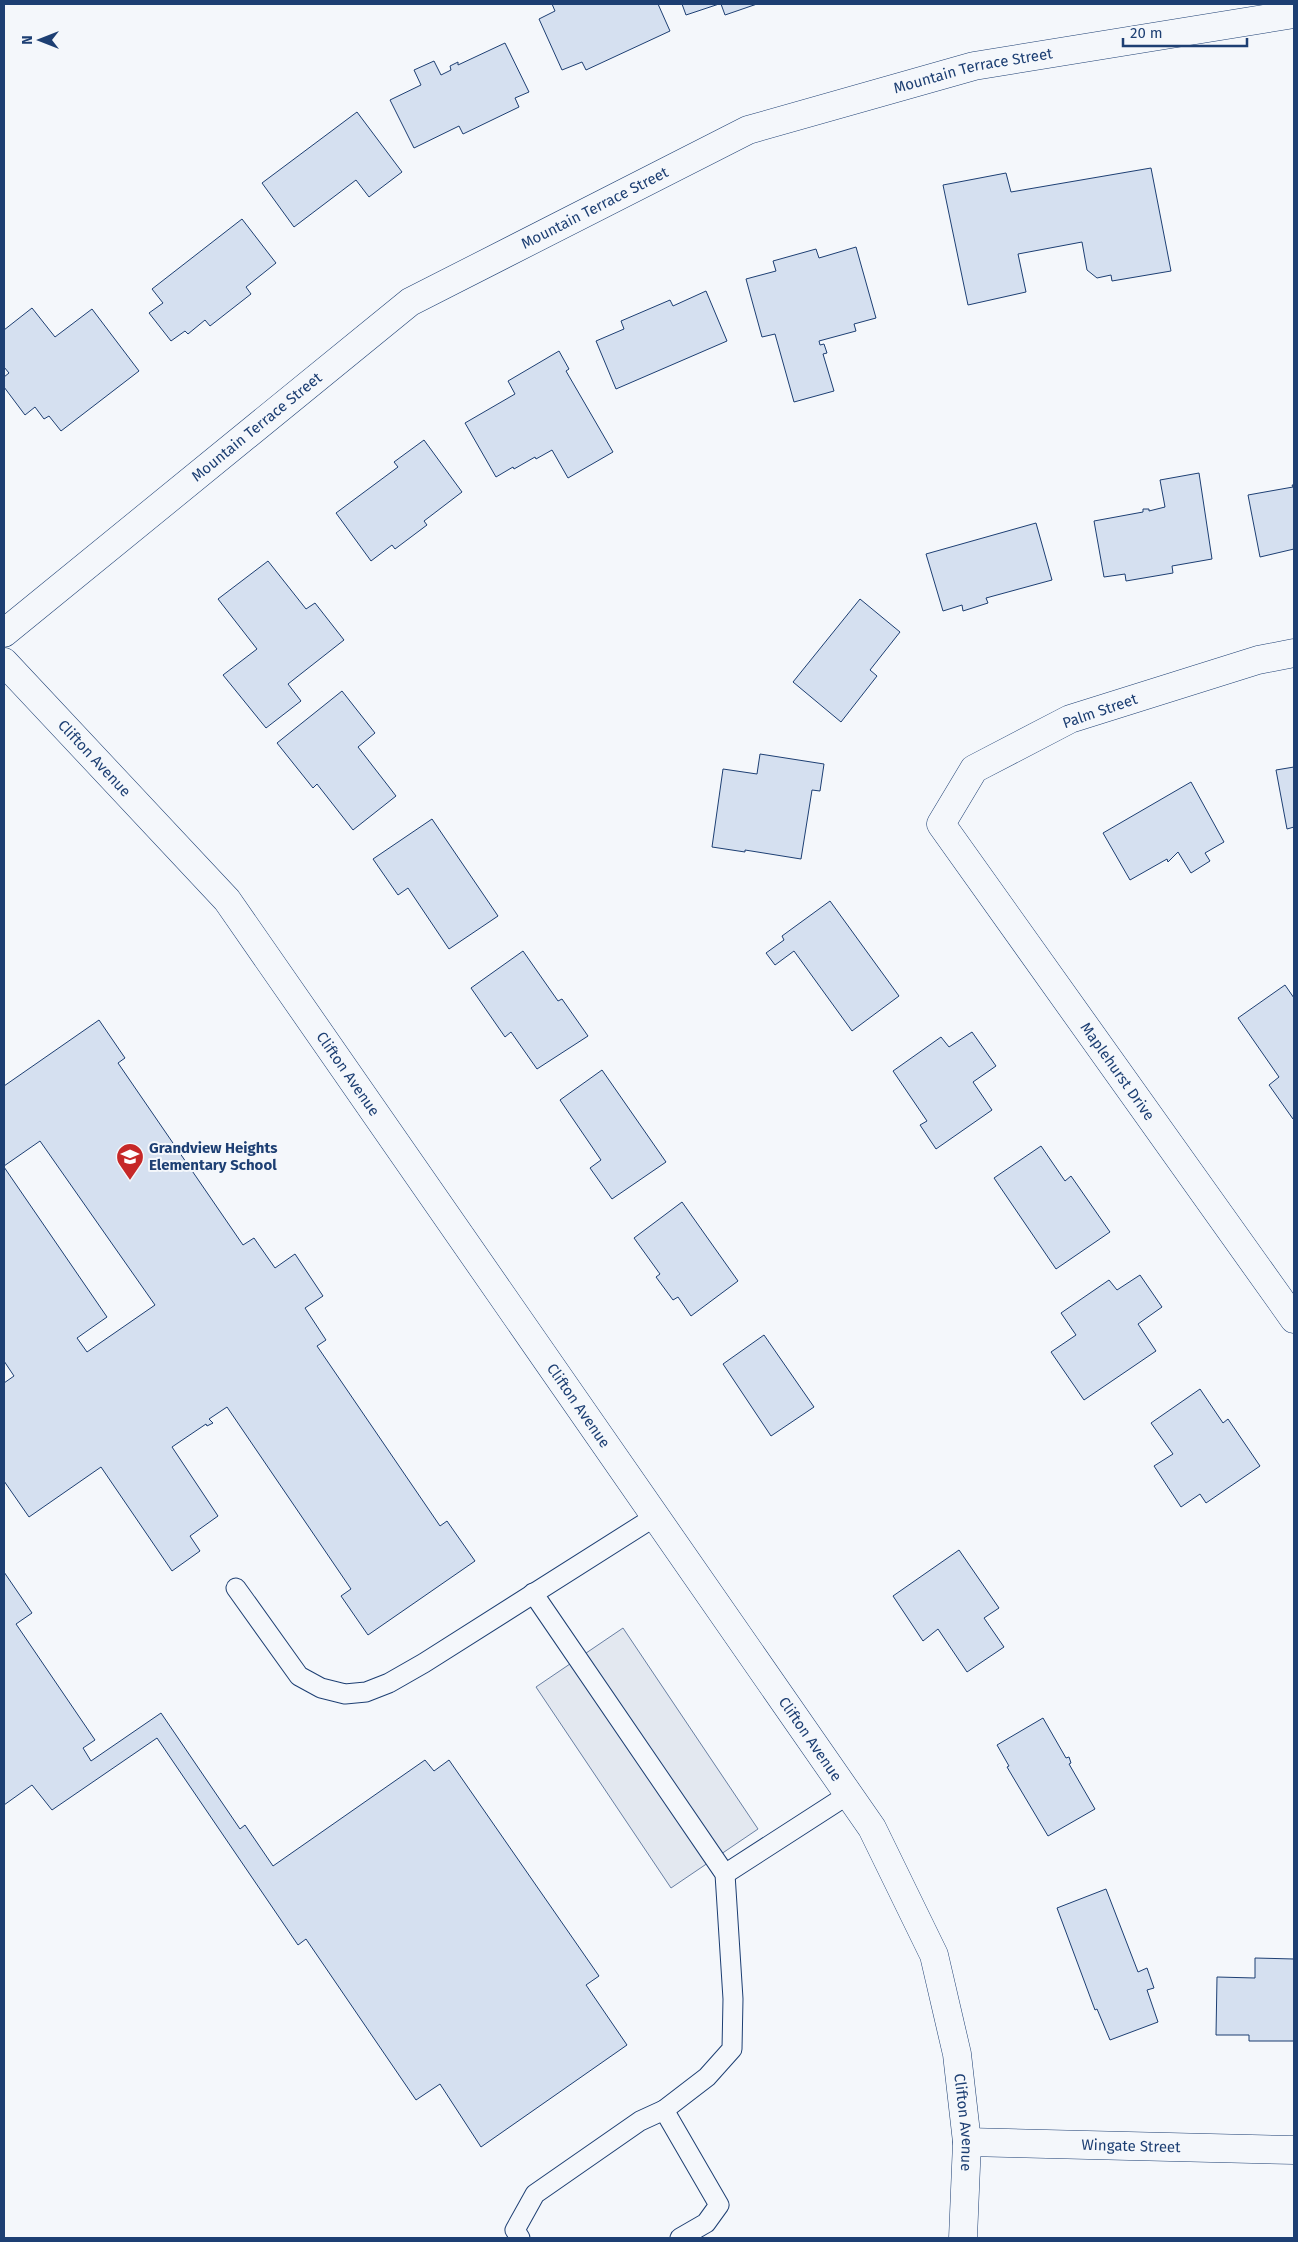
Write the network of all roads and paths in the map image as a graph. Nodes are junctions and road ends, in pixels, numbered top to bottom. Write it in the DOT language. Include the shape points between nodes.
graph roads {
  1 [pos="1294,14"];
  2 [pos="4,633"];
  3 [pos="1294,653"];
  4 [pos="4,662"];
  5 [pos="940,824"];
  6 [pos="1294,1319"];
  7 [pos="656,1516"];
  8 [pos="236,1588"];
  9 [pos="533,1593"];
  10 [pos="849,1794"];
  11 [pos="725,1874"];
  12 [pos="664,2110"];
  13 [pos="966,2142"];
  14 [pos="1294,2150"];
  15 [pos="520,2238"];
  16 [pos="680,2238"];
  17 [pos="963,2238"];
  1 -- 2 [label="street, Mountain Terrace Street" via="974,66 748,130 410,302"];
  3 -- 5 [label="street, Palm Street" via="1258,660 1070,718 974,769"];
  4 -- 7 [label="street, Clifton Avenue" via="227,900"];
  5 -- 6 [label="street, Maplehurst Drive"];
  7 -- 9 [label="lane"];
  7 -- 10 [label="street, Clifton Avenue"];
  8 -- 9 [label="lane" via="299,1676 320,1688 344,1694 366,1692 389,1683"];
  9 -- 11 [label="lane"];
  10 -- 11 [label="lane"];
  10 -- 13 [label="street, Clifton Avenue" via="872,1828 934,1955 957,2054"];
  11 -- 12 [label="lane" via="733,1999 732,2049 707,2077"];
  12 -- 15 [label="lane" via="640,2121 535,2194 515,2230"];
  12 -- 16 [label="lane" via="719,2205 706,2223"];
  13 -- 14 [label="street, Wingate Street"];
  13 -- 17 [label="street, Clifton Avenue"];
}
